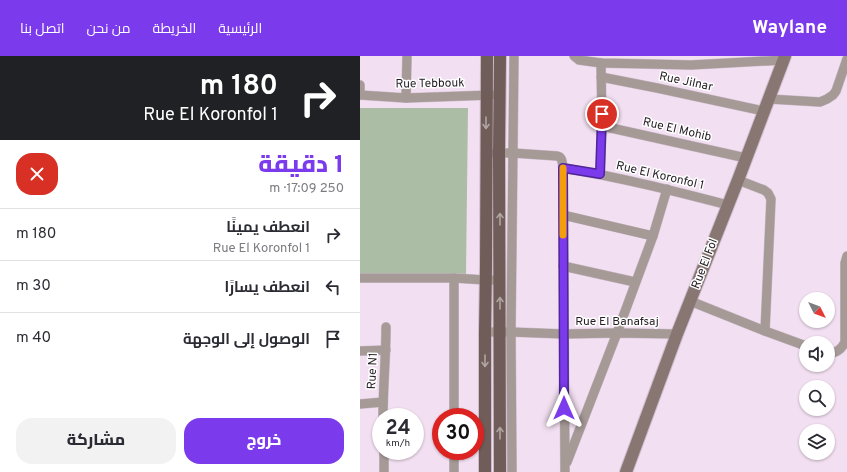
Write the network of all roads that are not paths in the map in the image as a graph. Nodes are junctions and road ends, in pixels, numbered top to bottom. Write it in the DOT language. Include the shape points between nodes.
graph roads {
  1 [pos="407,56"];
  2 [pos="486,56"];
  3 [pos="500,56"];
  4 [pos="514,56"];
  5 [pos="576,58"];
  6 [pos="785,58"];
  7 [pos="847,59"];
  8 [pos="607,60"];
  9 [pos="648,60"];
  10 [pos="691,60"];
  11 [pos="500,70"];
  12 [pos="514,70"];
  13 [pos="602,77"];
  14 [pos="360,85"];
  15 [pos="360,95"];
  16 [pos="486,95"];
  17 [pos="500,95"];
  18 [pos="406,98"];
  19 [pos="769,99"];
  20 [pos="764,111"];
  21 [pos="602,126"];
  22 [pos="486,152"];
  23 [pos="499,153"];
  24 [pos="513,153"];
  25 [pos="746,158"];
  26 [pos="563,168"];
  27 [pos="600,174"];
  28 [pos="738,180"];
  29 [pos="666,189"];
  30 [pos="728,204"];
  31 [pos="563,215"];
  32 [pos="653,236"];
  33 [pos="847,256"];
  34 [pos="563,266"];
  35 [pos="360,278"];
  36 [pos="454,278"];
  37 [pos="485,280"];
  38 [pos="500,280"];
  39 [pos="635,282"];
  40 [pos="690,301"];
  41 [pos="386,327"];
  42 [pos="765,331"];
  43 [pos="484,332"];
  44 [pos="505,332"];
  45 [pos="617,333"];
  46 [pos="564,334"];
  47 [pos="678,334"];
  48 [pos="799,343"];
  49 [pos="386,350"];
  50 [pos="360,351"];
  51 [pos="835,352"];
  52 [pos="383,402"];
  53 [pos="360,404"];
  54 [pos="383,408"];
  55 [pos="454,408"];
  56 [pos="384,460"];
  57 [pos="454,460"];
  58 [pos="565,470"];
  59 [pos="384,472"];
  60 [pos="454,472"];
  61 [pos="485,472"];
  62 [pos="500,472"];
  63 [pos="512,472"];
  64 [pos="626,472"];
  1 -- 18 [label="street"];
  2 -- 16 [label="main road"];
  3 -- 11 [label="main road"];
  4 -- 12 [label="street"];
  5 -- 8 [label="street"];
  6 -- 10 [label="street"];
  6 -- 19 [label="street, Rue El Fol"];
  7 -- 19 [label="street" via="836,91 827,99 810,102"];
  8 -- 9 [label="street"];
  8 -- 13 [label="street"];
  9 -- 10 [label="street"];
  11 -- 12 [label="street"];
  11 -- 17 [label="main road"];
  12 -- 24 [label="street"];
  13 -- 20 [label="street, Rue Jilnar"];
  13 -- 21 [label="street"];
  14 -- 15 [label="street"];
  15 -- 18 [label="street, Rue Tebbouk"];
  16 -- 17 [label="street, Rue Tebbouk"];
  16 -- 18 [label="street, Rue Tebbouk"];
  16 -- 22 [label="main road, one-way"];
  17 -- 23 [label="main road"];
  19 -- 20 [label="street, Rue El Fol"];
  20 -- 25 [label="street, Rue El Fol"];
  21 -- 25 [label="street, Rue El Mohib"];
  21 -- 27 [label="street"];
  22 -- 23 [label="street"];
  22 -- 37 [label="main road"];
  23 -- 24 [label="street"];
  38 -- 23 [label="main road, one-way"];
  24 -- 26 [label="street" via="560,156"];
  24 -- 44 [label="street"];
  25 -- 28 [label="street, Rue El Fol"];
  26 -- 27 [label="street, Rue El Koronfol 1"];
  26 -- 31 [label="street"];
  27 -- 29 [label="street, Rue El Koronfol 1"];
  28 -- 30 [label="street, Rue El Fol"];
  28 -- 42 [label="street" via="764,190 771,199"];
  29 -- 30 [label="street, Rue El Koronfol 1"];
  29 -- 32 [label="street"];
  30 -- 40 [label="street, Rue El Fol"];
  31 -- 32 [label="street"];
  31 -- 34 [label="street"];
  32 -- 39 [label="street"];
  33 -- 51 [label="street" via="845,342 843,347"];
  34 -- 39 [label="street"];
  34 -- 46 [label="street"];
  35 -- 36 [label="street"];
  36 -- 37 [label="street"];
  36 -- 55 [label="street"];
  37 -- 38 [label="street"];
  37 -- 43 [label="main road"];
  44 -- 38 [label="main road, one-way"];
  39 -- 45 [label="street"];
  40 -- 42 [label="street"];
  40 -- 47 [label="street, Rue El Fol"];
  41 -- 49 [label="street, Rue N1"];
  42 -- 48 [label="street"];
  43 -- 44 [label="street, Rue El Banafsaj"];
  43 -- 61 [label="main road, one-way"];
  44 -- 46 [label="street, Rue El Banafsaj"];
  62 -- 44 [label="main road, one-way"];
  44 -- 63 [label="street"];
  45 -- 46 [label="street, Rue El Banafsaj"];
  45 -- 47 [label="street, Rue El Banafsaj"];
  45 -- 58 [label="street"];
  46 -- 58 [label="street"];
  47 -- 64 [label="street, Rue El Fol"];
  49 -- 50 [label="street"];
  49 -- 52 [label="street, Rue N1"];
  52 -- 53 [label="street"];
  52 -- 54 [label="street, Rue N1"];
  56 -- 59 [label="street"];
  57 -- 60 [label="street"];
}
